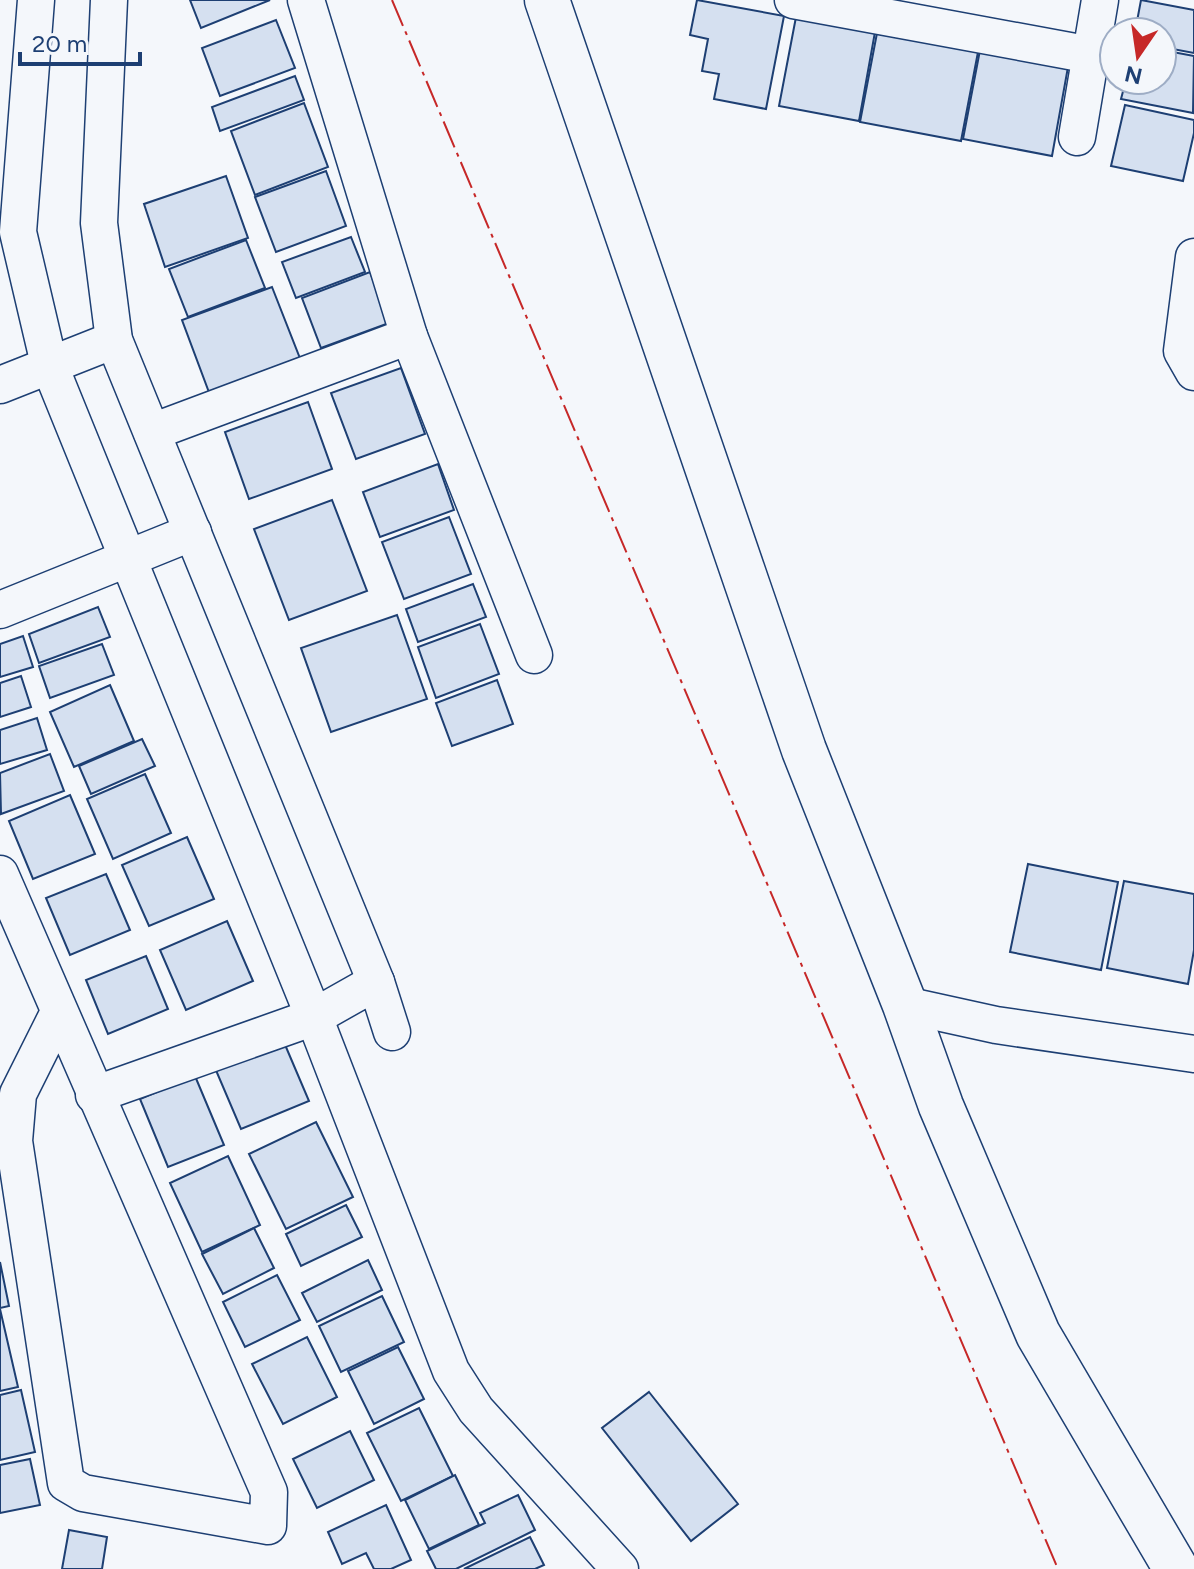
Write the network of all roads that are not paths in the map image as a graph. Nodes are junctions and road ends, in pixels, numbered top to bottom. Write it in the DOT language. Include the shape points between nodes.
graph roads {
  1 [pos="36,0"];
  2 [pos="109,0"];
  3 [pos="306,0"];
  4 [pos="547,0"];
  5 [pos="793,0"];
  6 [pos="1100,0"];
  7 [pos="931,12"];
  8 [pos="1091,55"];
  9 [pos="1077,137"];
  10 [pos="1194,257"];
  11 [pos="409,336"];
  12 [pos="114,340"];
  13 [pos="49,364"];
  14 [pos="1194,372"];
  15 [pos="0,385"];
  16 [pos="152,432"];
  17 [pos="193,532"];
  18 [pos="127,559"];
  19 [pos="0,610"];
  20 [pos="534,655"];
  21 [pos="0,874"];
  22 [pos="376,982"];
  23 [pos="905,1005"];
  24 [pos="59,1012"];
  25 [pos="314,1017"];
  26 [pos="392,1032"];
  27 [pos="1194,1054"];
  28 [pos="94,1095"];
  29 [pos="620,1569"];
  30 [pos="1176,1569"];
  1 -- 13 [label="street" via="18,232"];
  2 -- 12 [label="street" via="99,223"];
  3 -- 11 [label="street"];
  4 -- 23 [label="street" via="804,750"];
  5 -- 7 [label="street"];
  6 -- 8 [label="street"];
  7 -- 8 [label="street"];
  8 -- 9 [label="street"];
  10 -- 14 [label="street" via="1182,351"];
  11 -- 16 [label="street"];
  11 -- 20 [label="street"];
  12 -- 13 [label="street"];
  12 -- 16 [label="street"];
  13 -- 15 [label="street"];
  13 -- 18 [label="street"];
  16 -- 17 [label="street"];
  17 -- 18 [label="street"];
  17 -- 22 [label="street"];
  18 -- 19 [label="street"];
  18 -- 25 [label="street"];
  21 -- 24 [label="street"];
  22 -- 25 [label="street"];
  22 -- 26 [label="street"];
  23 -- 27 [label="street" via="996,1025"];
  23 -- 30 [label="street" via="941,1106 1038,1334"];
  24 -- 28 [label="street"];
  24 -- 28 [label="street" via="18,1094 14,1141 66,1483 83,1493 268,1526 269,1492"];
  25 -- 28 [label="street"];
  25 -- 29 [label="street" via="451,1371 476,1410"];
}
